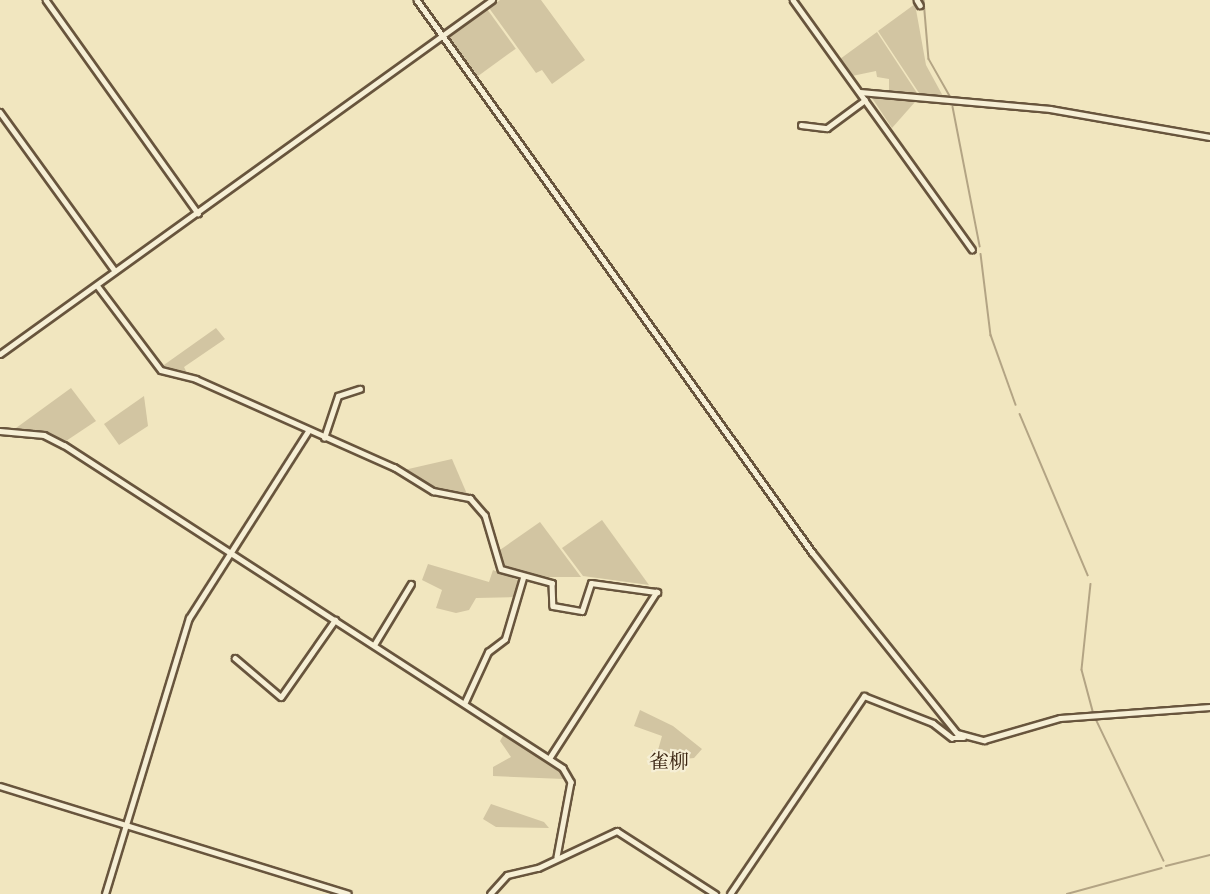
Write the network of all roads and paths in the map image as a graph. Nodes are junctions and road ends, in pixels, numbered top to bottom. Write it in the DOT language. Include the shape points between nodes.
graph roads {
  1 [pos="46,0"];
  2 [pos="417,0"];
  3 [pos="492,0"];
  4 [pos="793,0"];
  5 [pos="442,36"];
  6 [pos="860,92"];
  7 [pos="865,100"];
  8 [pos="0,112"];
  9 [pos="801,125"];
  10 [pos="1210,137"];
  11 [pos="198,213"];
  12 [pos="972,249"];
  13 [pos="115,271"];
  14 [pos="97,285"];
  15 [pos="0,354"];
  16 [pos="360,389"];
  17 [pos="0,431"];
  18 [pos="308,432"];
  19 [pos="324,438"];
  20 [pos="231,553"];
  21 [pos="523,578"];
  22 [pos="411,584"];
  23 [pos="335,620"];
  24 [pos="374,645"];
  25 [pos="235,658"];
  26 [pos="465,702"];
  27 [pos="1210,707"];
  28 [pos="964,738"];
  29 [pos="549,758"];
  30 [pos="0,786"];
  31 [pos="126,825"];
  32 [pos="557,857"];
  33 [pos="105,894"];
  34 [pos="348,894"];
  35 [pos="490,894"];
  36 [pos="716,894"];
  37 [pos="730,894"];
  1 -- 11 [label="street"];
  2 -- 5 [label="street"];
  3 -- 5 [label="street"];
  4 -- 6 [label="street"];
  5 -- 11 [label="street"];
  5 -- 28 [label="street" via="812,552 891,656"];
  6 -- 7 [label="street"];
  6 -- 10 [label="street" via="1050,109"];
  7 -- 9 [label="street" via="827,128"];
  7 -- 12 [label="street"];
  8 -- 13 [label="street"];
  11 -- 13 [label="street"];
  13 -- 14 [label="street"];
  14 -- 15 [label="street"];
  14 -- 18 [label="street" via="155,366"];
  16 -- 19 [label="street" via="338,396"];
  17 -- 20 [label="street" via="44,435 64,445"];
  18 -- 19 [label="street"];
  18 -- 20 [label="street"];
  19 -- 21 [label="street" via="433,491 470,498 485,514 498,565"];
  20 -- 23 [label="street"];
  20 -- 31 [label="street" via="189,618"];
  21 -- 26 [label="street" via="505,639 488,652"];
  21 -- 29 [label="street" via="552,583 550,603 575,612 584,608 591,583 657,592"];
  22 -- 24 [label="street"];
  23 -- 24 [label="street"];
  23 -- 25 [label="street" via="281,697"];
  24 -- 26 [label="street"];
  26 -- 29 [label="street"];
  27 -- 28 [label="street" via="1060,718 1007,735"];
  28 -- 37 [label="street" via="952,738 933,723 864,696"];
  29 -- 32 [label="street" via="572,782"];
  30 -- 31 [label="street"];
  31 -- 33 [label="street"];
  31 -- 34 [label="street"];
  32 -- 35 [label="street" via="507,875"];
  32 -- 36 [label="street" via="621,832"];
}
